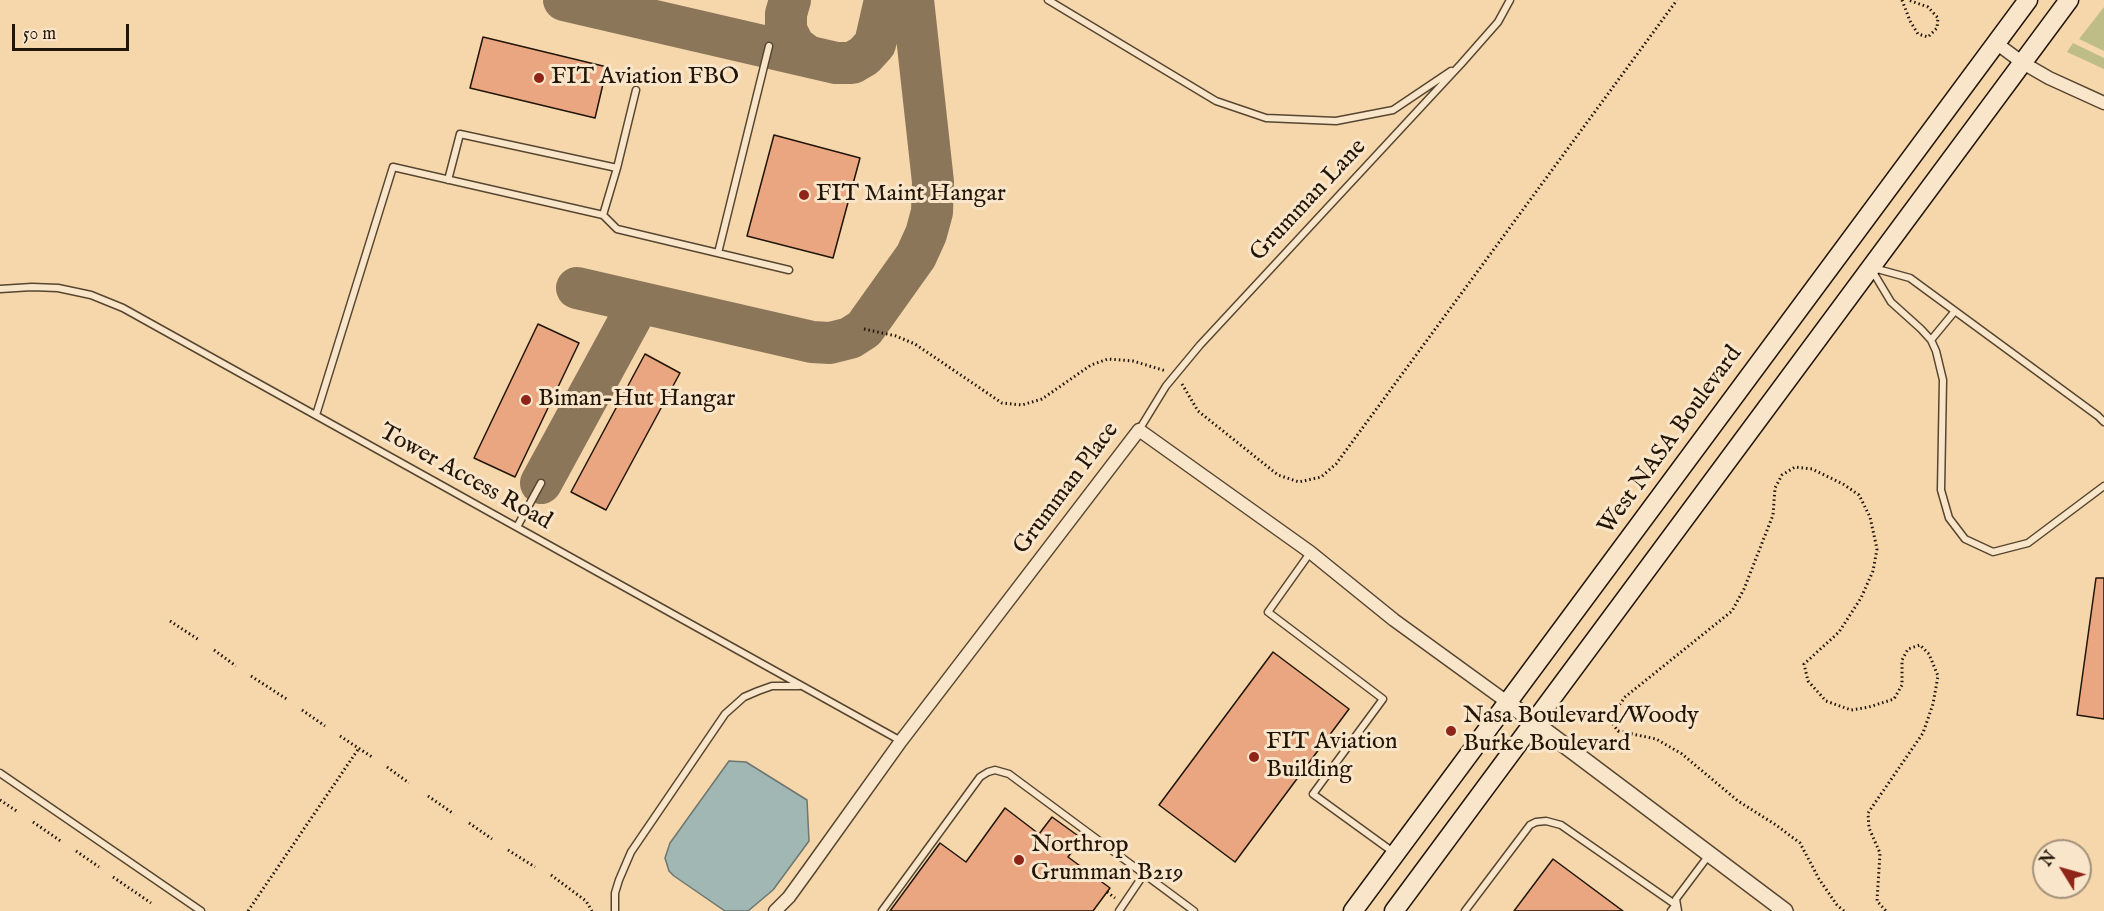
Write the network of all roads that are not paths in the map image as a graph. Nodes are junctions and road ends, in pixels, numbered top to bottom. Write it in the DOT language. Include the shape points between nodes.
graph roads {
  1 [pos="1048,0"];
  2 [pos="1510,0"];
  3 [pos="2028,0"];
  4 [pos="2069,0"];
  5 [pos="1996,43"];
  6 [pos="769,46"];
  7 [pos="1461,63"];
  8 [pos="2023,63"];
  9 [pos="636,90"];
  10 [pos="2104,103"];
  11 [pos="617,168"];
  12 [pos="448,180"];
  13 [pos="603,215"];
  14 [pos="1844,247"];
  15 [pos="718,253"];
  16 [pos="1870,267"];
  17 [pos="789,270"];
  18 [pos="0,290"];
  19 [pos="1955,311"];
  20 [pos="1931,340"];
  21 [pos="316,415"];
  22 [pos="2104,422"];
  23 [pos="1139,430"];
  24 [pos="541,483"];
  25 [pos="2104,486"];
  26 [pos="517,527"];
  27 [pos="1311,552"];
  28 [pos="800,686"];
  29 [pos="1507,702"];
  30 [pos="1534,722"];
  31 [pos="901,741"];
  32 [pos="0,773"];
  33 [pos="1395,854"];
  34 [pos="1709,854"];
  35 [pos="1144,874"];
  36 [pos="1675,909"];
  37 [pos="201,911"];
  38 [pos="615,911"];
  39 [pos="775,911"];
  40 [pos="882,911"];
  41 [pos="1119,911"];
  42 [pos="1194,911"];
  43 [pos="1353,911"];
  44 [pos="1394,911"];
  45 [pos="1466,911"];
  46 [pos="1785,911"];
  1 -- 7 [label="lane" via="1216,101 1266,118 1336,121 1393,110"];
  2 -- 7 [label="lane, Grumman Lane" via="1498,22"];
  3 -- 5 [label="main road, West NASA Boulevard"];
  4 -- 8 [label="main road"];
  5 -- 8 [label="street"];
  5 -- 14 [label="main road, West NASA Boulevard"];
  6 -- 15 [label="lane"];
  7 -- 23 [label="lane, Grumman Lane" via="1208,336 1166,387"];
  8 -- 10 [label="street"];
  8 -- 16 [label="main road"];
  9 -- 11 [label="lane"];
  11 -- 12 [label="lane" via="460,134"];
  11 -- 13 [label="lane"];
  12 -- 13 [label="lane"];
  12 -- 21 [label="lane" via="393,167"];
  13 -- 15 [label="lane" via="617,230"];
  14 -- 16 [label="main road"];
  14 -- 29 [label="main road, West NASA Boulevard"];
  15 -- 17 [label="lane"];
  16 -- 19 [label="lane" via="1910,278"];
  16 -- 20 [label="lane" via="1891,302"];
  16 -- 30 [label="main road"];
  18 -- 21 [label="lane, Tower Access Road" via="58,288 123,308"];
  19 -- 20 [label="lane"];
  19 -- 22 [label="lane"];
  20 -- 25 [label="lane" via="1943,380 1941,490 1949,518 1965,539 1993,552 2028,543"];
  21 -- 26 [label="lane, Tower Access Road"];
  23 -- 27 [label="street, Grumman Place"];
  23 -- 31 [label="street, Grumman Place"];
  24 -- 26 [label="lane"];
  26 -- 28 [label="lane, Tower Access Road"];
  27 -- 29 [label="street, Grumman Place" via="1394,620"];
  27 -- 33 [label="lane" via="1268,612 1383,699 1313,794"];
  28 -- 31 [label="lane, Tower Access Road"];
  28 -- 38 [label="lane" via="772,686 758,691 744,697 725,714 631,852 615,893"];
  29 -- 30 [label="street"];
  29 -- 33 [label="main road, West NASA Boulevard"];
  30 -- 34 [label="street"];
  30 -- 44 [label="main road"];
  31 -- 39 [label="street, Grumman Place"];
  32 -- 37 [label="lane"];
  33 -- 43 [label="main road, West NASA Boulevard"];
  34 -- 36 [label="lane" via="1676,899"];
  34 -- 46 [label="street"];
  35 -- 40 [label="lane" via="1009,774 996,770 981,777"];
  35 -- 41 [label="lane"];
  35 -- 42 [label="lane"];
  36 -- 45 [label="lane" via="1561,825 1546,821 1530,825"];
}
